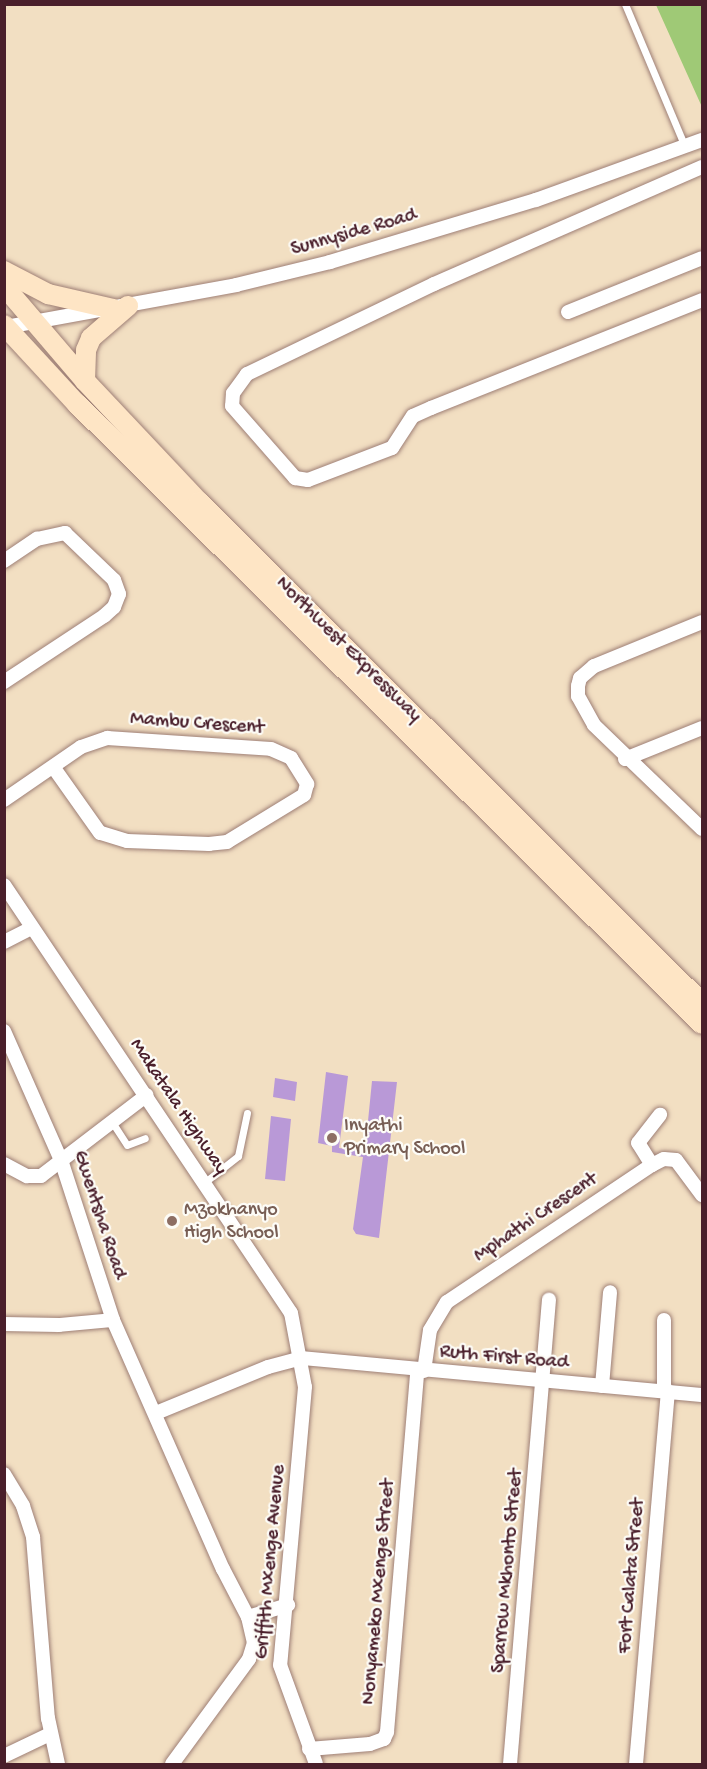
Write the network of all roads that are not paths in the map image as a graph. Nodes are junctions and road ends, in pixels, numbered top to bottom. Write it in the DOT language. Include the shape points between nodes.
graph roads {
  1 [pos="625,4"];
  2 [pos="702,140"];
  3 [pos="685,147"];
  4 [pos="702,167"];
  5 [pos="702,258"];
  6 [pos="4,271"];
  7 [pos="4,286"];
  8 [pos="702,300"];
  9 [pos="120,308"];
  10 [pos="568,312"];
  11 [pos="32,322"];
  12 [pos="5,326"];
  13 [pos="85,381"];
  14 [pos="4,561"];
  15 [pos="702,622"];
  16 [pos="4,682"];
  17 [pos="702,728"];
  18 [pos="626,759"];
  19 [pos="54,768"];
  20 [pos="4,800"];
  21 [pos="702,829"];
  22 [pos="4,885"];
  23 [pos="31,928"];
  24 [pos="4,942"];
  25 [pos="702,1003"];
  26 [pos="702,1024"];
  27 [pos="4,1030"];
  28 [pos="147,1095"];
  29 [pos="247,1113"];
  30 [pos="660,1115"];
  31 [pos="112,1122"];
  32 [pos="145,1138"];
  33 [pos="61,1160"];
  34 [pos="4,1164"];
  35 [pos="652,1165"];
  36 [pos="206,1182"];
  37 [pos="702,1195"];
  38 [pos="610,1292"];
  39 [pos="549,1300"];
  40 [pos="113,1320"];
  41 [pos="664,1320"];
  42 [pos="4,1324"];
  43 [pos="302,1358"];
  44 [pos="420,1371"];
  45 [pos="544,1381"];
  46 [pos="602,1386"];
  47 [pos="666,1391"];
  48 [pos="702,1395"];
  49 [pos="156,1413"];
  50 [pos="4,1474"];
  51 [pos="288,1605"];
  52 [pos="248,1617"];
  53 [pos="50,1734"];
  54 [pos="309,1749"];
  55 [pos="4,1756"];
  56 [pos="58,1764"];
  57 [pos="172,1764"];
  58 [pos="316,1764"];
  59 [pos="510,1764"];
  60 [pos="636,1764"];
  1 -- 3 [label="lane"];
  2 -- 3 [label="street, Sunnyside Road"];
  3 -- 9 [label="street, Sunnyside Road" via="536,200 330,262"];
  4 -- 8 [label="street" via="434,284 247,374 233,393 232,406 295,478 308,480 392,448 413,416"];
  5 -- 10 [label="street"];
  6 -- 9 [label="main road" via="48,294"];
  7 -- 11 [label="main road, Northwest Expressway"];
  9 -- 11 [label="street, Sunnyside Road"];
  9 -- 13 [label="main road" via="91,338 86,350"];
  11 -- 12 [label="street, Sunnyside Road"];
  11 -- 13 [label="main road, Northwest Expressway"];
  12 -- 26 [label="main road, Northwest Expressway" via="77,404"];
  13 -- 25 [label="main road, Northwest Expressway" via="199,502"];
  14 -- 16 [label="street" via="43,536 65,533 114,580 119,594 114,607 104,616"];
  15 -- 18 [label="street" via="594,666 580,678 579,696 584,708"];
  17 -- 18 [label="street"];
  18 -- 21 [label="street"];
  19 -- 19 [label="street, Mambu Crescent" via="81,747 121,738 272,749 291,758 307,784 304,795 227,842 127,841 100,832"];
  19 -- 20 [label="street, Mambu Crescent"];
  22 -- 23 [label="street, Makatala Highway"];
  23 -- 24 [label="street"];
  23 -- 28 [label="street, Makatala Highway"];
  27 -- 33 [label="street, Gwentsha Road"];
  28 -- 31 [label="street"];
  28 -- 36 [label="street, Makatala Highway"];
  29 -- 36 [label="lane" via="238,1156"];
  30 -- 35 [label="street" via="638,1143"];
  31 -- 32 [label="lane" via="127,1145"];
  31 -- 33 [label="street"];
  33 -- 34 [label="street" via="35,1176"];
  33 -- 40 [label="street, Gwentsha Road"];
  35 -- 37 [label="street" via="676,1160"];
  35 -- 44 [label="street, Mphathi Crescent" via="447,1302 434,1320"];
  36 -- 43 [label="street, Makatala Highway" via="291,1313"];
  38 -- 46 [label="street"];
  39 -- 45 [label="street, Sparrow Mkhonto Street"];
  40 -- 42 [label="street" via="59,1326"];
  40 -- 49 [label="street, Gwentsha Road"];
  41 -- 47 [label="street, Fort Calata Street"];
  43 -- 44 [label="street, Ruth First Road"];
  43 -- 49 [label="street" via="268,1366"];
  43 -- 51 [label="street, Griffith Mxenge Avenue" via="305,1387"];
  44 -- 45 [label="street, Ruth First Road"];
  44 -- 54 [label="street, Nonyameko Mxenge Street" via="386,1736 370,1744"];
  45 -- 46 [label="street, Ruth First Road"];
  45 -- 59 [label="street, Sparrow Mkhonto Street"];
  46 -- 47 [label="street, Ruth First Road"];
  47 -- 48 [label="street, Ruth First Road"];
  47 -- 60 [label="street, Fort Calata Street"];
  49 -- 52 [label="street, Gwentsha Road"];
  50 -- 53 [label="street" via="23,1506 33,1537"];
  51 -- 52 [label="street"];
  51 -- 54 [label="street, Griffith Mxenge Avenue" via="281,1672"];
  52 -- 57 [label="street, Gwentsha Road" via="254,1643 249,1659"];
  53 -- 55 [label="street"];
  53 -- 56 [label="street"];
  54 -- 58 [label="street, Griffith Mxenge Avenue"];
}
